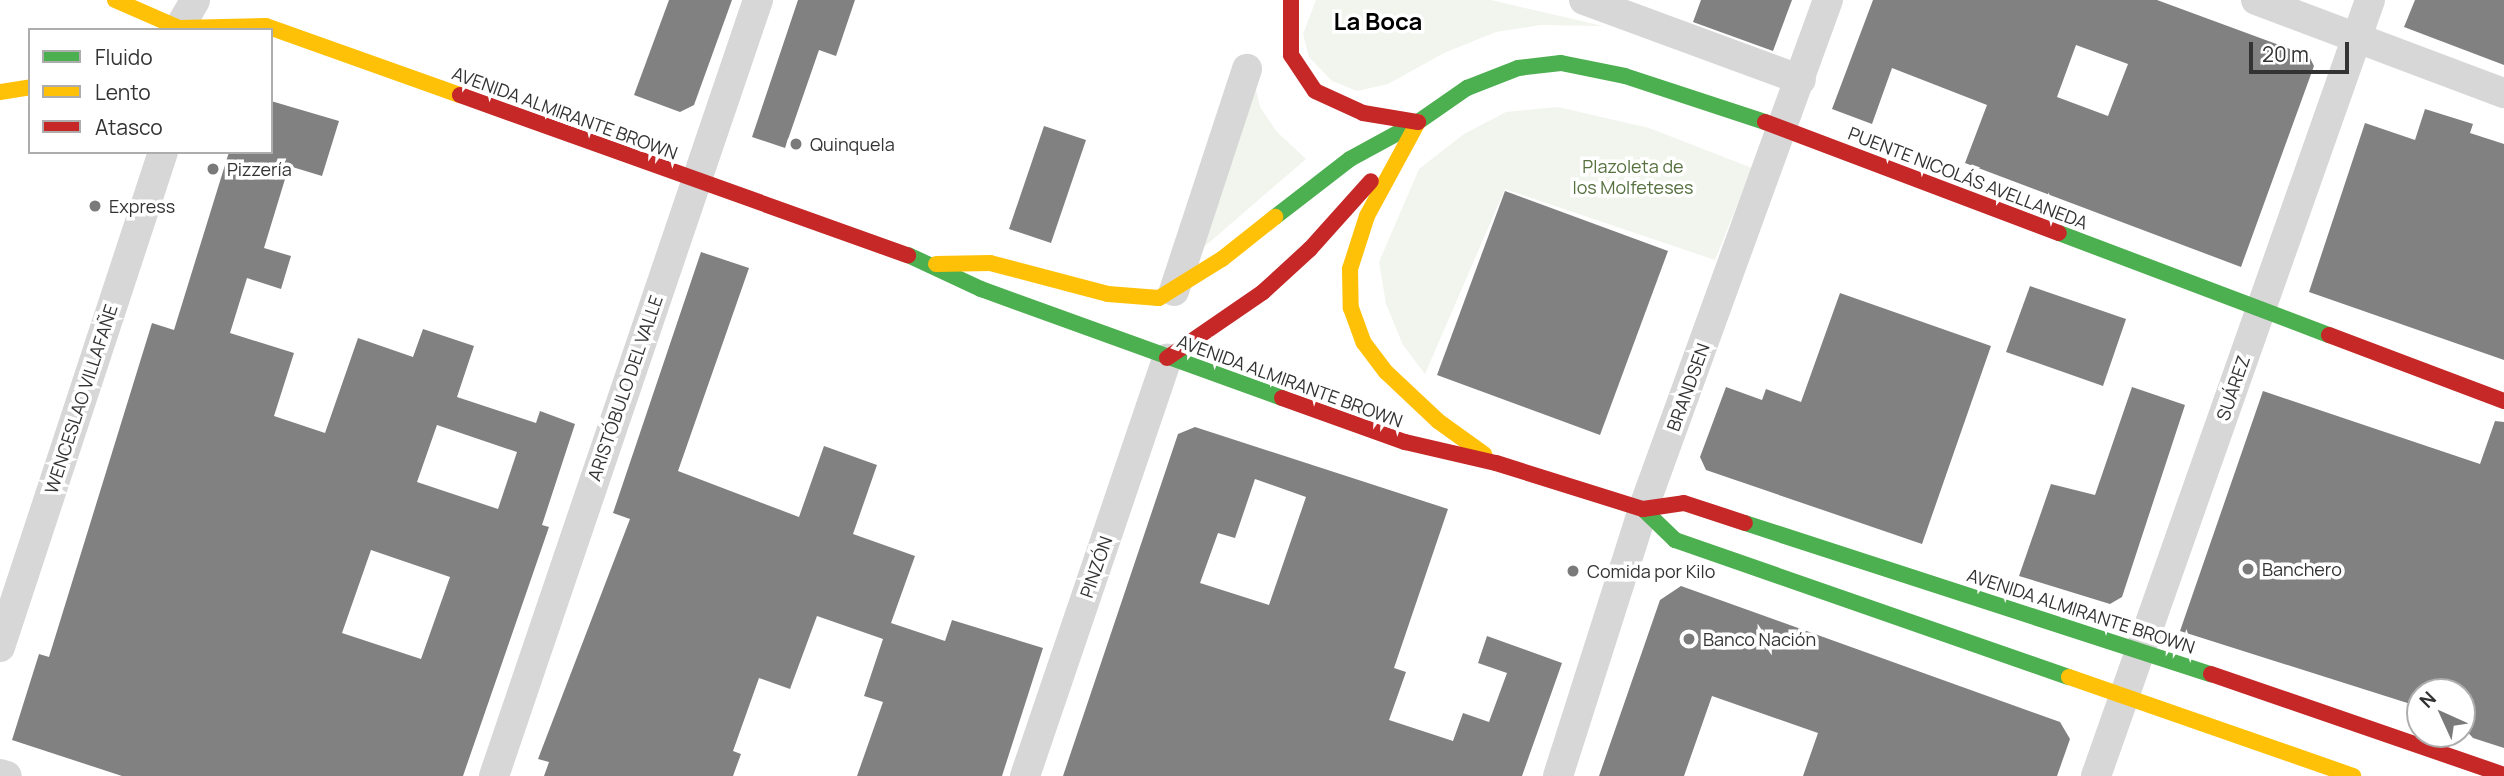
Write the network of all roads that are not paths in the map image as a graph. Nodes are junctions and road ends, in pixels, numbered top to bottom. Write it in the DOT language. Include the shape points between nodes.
graph roads {
  1 [pos="115,0"];
  2 [pos="164,0"];
  3 [pos="195,0"];
  4 [pos="758,0"];
  5 [pos="1291,0"];
  6 [pos="1584,0"];
  7 [pos="1828,0"];
  8 [pos="2256,0"];
  9 [pos="2370,0"];
  10 [pos="178,22"];
  11 [pos="272,28"];
  12 [pos="273,29"];
  13 [pos="2356,39"];
  14 [pos="1247,69"];
  15 [pos="1801,80"];
  16 [pos="28,88"];
  17 [pos="0,92"];
  18 [pos="2504,93"];
  19 [pos="1419,122"];
  20 [pos="162,154"];
  21 [pos="696,182"];
  22 [pos="933,264"];
  23 [pos="1174,291"];
  24 [pos="1167,358"];
  25 [pos="2504,401"];
  26 [pos="1496,463"];
  27 [pos="1643,509"];
  28 [pos="0,646"];
  29 [pos="2140,651"];
  30 [pos="2122,697"];
  31 [pos="0,774"];
  32 [pos="2504,775"];
  33 [pos="7,776"];
  34 [pos="494,776"];
  35 [pos="1025,776"];
  36 [pos="1558,776"];
  37 [pos="2096,776"];
  38 [pos="2353,776"];
  1 -- 10 [label="main road, AVENIDA ALMIRANTE BROWN"];
  2 -- 10 [label="main road"];
  3 -- 10 [label="street"];
  4 -- 21 [label="street, ARISTÓBULO DEL VALLE"];
  5 -- 19 [label="main road" via="1291,55 1315,91 1363,113"];
  6 -- 15 [label="street"];
  7 -- 15 [label="street, BRANDSEN"];
  8 -- 13 [label="street"];
  9 -- 13 [label="street, SUÁREZ"];
  10 -- 11 [label="main road, AVENIDA ALMIRANTE BROWN"];
  12 -- 21 [label="main road, AVENIDA ALMIRANTE BROWN"];
  13 -- 18 [label="street"];
  13 -- 29 [label="street, SUÁREZ"];
  14 -- 23 [label="street"];
  15 -- 27 [label="street, BRANDSEN"];
  16 -- 17 [label="main road"];
  19 -- 23 [label="main road, PUENTE NICOLÁS AVELLANEDA" via="1350,159"];
  19 -- 24 [label="main road, PUENTE NICOLÁS AVELLANEDA" via="1300,258 1264,292"];
  19 -- 25 [label="main road, PUENTE NICOLÁS AVELLANEDA" via="1453,96 1496,74 1560,63 1625,76 1744,114"];
  19 -- 26 [label="main road" via="1367,216 1350,269 1351,307 1364,343 1386,372 1438,421"];
  20 -- 28 [label="street, WENCESLAO VILLAFAÑE"];
  21 -- 22 [label="main road, AVENIDA ALMIRANTE BROWN"];
  21 -- 34 [label="street, ARISTÓBULO DEL VALLE"];
  22 -- 23 [label="main road, AVENIDA ALMIRANTE BROWN" via="990,263 1146,300"];
  22 -- 24 [label="main road, AVENIDA ALMIRANTE BROWN" via="981,289"];
  24 -- 26 [label="main road, AVENIDA ALMIRANTE BROWN" via="1405,442"];
  24 -- 35 [label="street, PINZÓN"];
  26 -- 27 [label="main road, AVENIDA ALMIRANTE BROWN"];
  27 -- 29 [label="main road, AVENIDA ALMIRANTE BROWN" via="1684,503"];
  27 -- 30 [label="main road, AVENIDA ALMIRANTE BROWN" via="1675,540"];
  27 -- 36 [label="street, BRANDSEN"];
  29 -- 30 [label="street, SUÁREZ"];
  29 -- 32 [label="main road, AVENIDA ALMIRANTE BROWN"];
  30 -- 37 [label="street, SUÁREZ"];
  30 -- 38 [label="main road, AVENIDA ALMIRANTE BROWN"];
  31 -- 33 [label="street"];
}
